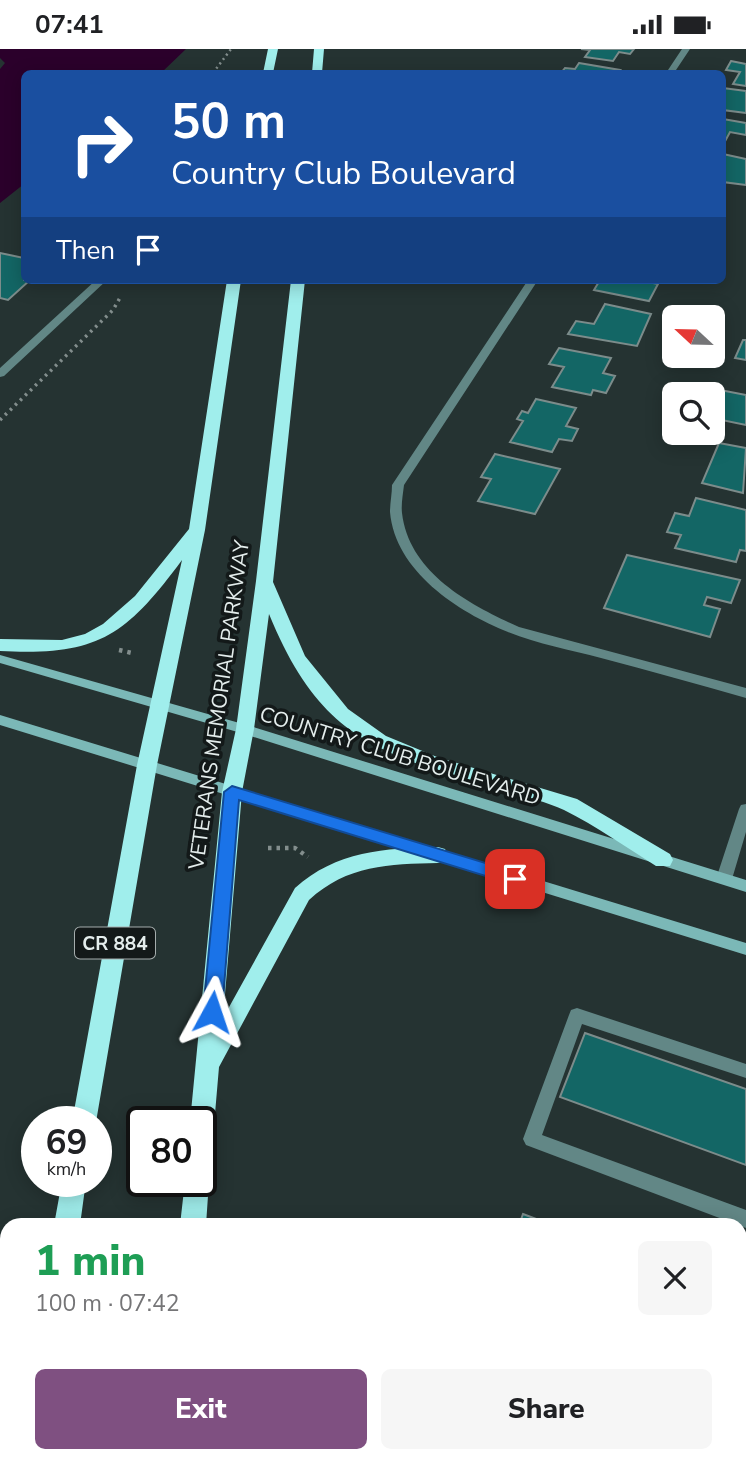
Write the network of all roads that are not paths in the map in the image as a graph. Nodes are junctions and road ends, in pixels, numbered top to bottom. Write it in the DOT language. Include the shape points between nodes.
graph roads {
  1 [pos="273,49"];
  2 [pos="319,49"];
  3 [pos="686,49"];
  4 [pos="269,70"];
  5 [pos="317,70"];
  6 [pos="672,70"];
  7 [pos="98,284"];
  8 [pos="233,284"];
  9 [pos="298,284"];
  10 [pos="530,284"];
  11 [pos="0,374"];
  12 [pos="197,530"];
  13 [pos="265,581"];
  14 [pos="0,645"];
  15 [pos="0,659"];
  16 [pos="746,693"];
  17 [pos="160,706"];
  18 [pos="0,720"];
  19 [pos="244,729"];
  20 [pos="148,765"];
  21 [pos="232,792"];
  22 [pos="746,809"];
  23 [pos="438,855"];
  24 [pos="663,860"];
  25 [pos="724,879"];
  26 [pos="746,886"];
  27 [pos="746,949"];
  28 [pos="208,1067"];
  29 [pos="746,1071"];
  30 [pos="88,1106"];
  31 [pos="204,1106"];
  32 [pos="71,1197"];
  33 [pos="196,1197"];
  34 [pos="68,1218"];
  35 [pos="194,1218"];
  36 [pos="743,1218"];
  1 -- 4 [label="highway"];
  2 -- 5 [label="highway"];
  3 -- 6 [label="street"];
  7 -- 11 [label="street"];
  8 -- 12 [label="highway, CR 884"];
  9 -- 13 [label="highway, VETERANS MEMORIAL PARKWAY"];
  10 -- 16 [label="street" via="398,485 394,505 410,552 453,599 514,630"];
  12 -- 14 [label="highway" via="132,610 111,627 73,644"];
  12 -- 17 [label="highway, CR 884"];
  13 -- 19 [label="highway, VETERANS MEMORIAL PARKWAY"];
  13 -- 24 [label="highway" via="296,657 341,714 370,734 430,762 570,804"];
  15 -- 17 [label="main road, COUNTRY CLUB BOULEVARD"];
  17 -- 19 [label="main road, COUNTRY CLUB BOULEVARD"];
  17 -- 20 [label="highway, CR 884"];
  18 -- 20 [label="main road"];
  19 -- 21 [label="highway, VETERANS MEMORIAL PARKWAY"];
  19 -- 24 [label="main road, COUNTRY CLUB BOULEVARD"];
  20 -- 21 [label="main road"];
  20 -- 30 [label="highway, CR 884"];
  21 -- 23 [label="main road"];
  21 -- 28 [label="highway, VETERANS MEMORIAL PARKWAY"];
  22 -- 25 [label="street"];
  23 -- 27 [label="main road"];
  23 -- 28 [label="highway" via="348,862 313,882 302,894"];
  24 -- 25 [label="main road, COUNTRY CLUB BOULEVARD"];
  25 -- 26 [label="main road, COUNTRY CLUB BOULEVARD"];
  28 -- 31 [label="highway, VETERANS MEMORIAL PARKWAY"];
  29 -- 36 [label="street" via="577,1015 532,1139"];
  32 -- 34 [label="highway"];
  33 -- 35 [label="highway"];
}
